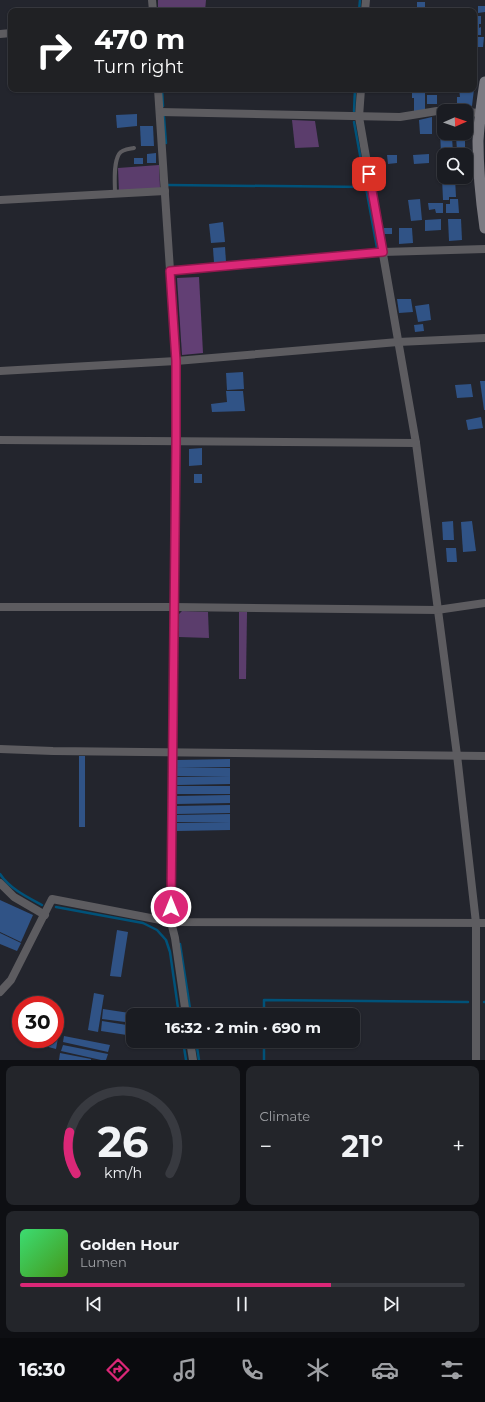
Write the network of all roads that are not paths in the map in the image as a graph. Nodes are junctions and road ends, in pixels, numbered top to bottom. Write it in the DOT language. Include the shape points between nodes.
graph roads {
  1 [pos="485,82"];
  2 [pos="158,92"];
  3 [pos="361,92"];
  4 [pos="437,111"];
  5 [pos="160,112"];
  6 [pos="473,112"];
  7 [pos="480,113"];
  8 [pos="359,117"];
  9 [pos="134,148"];
  10 [pos="165,191"];
  11 [pos="115,194"];
  12 [pos="0,200"];
  13 [pos="485,223"];
  14 [pos="485,249"];
  15 [pos="383,252"];
  16 [pos="170,271"];
  17 [pos="485,338"];
  18 [pos="398,342"];
  19 [pos="176,361"];
  20 [pos="0,370"];
  21 [pos="0,440"];
  22 [pos="176,442"];
  23 [pos="416,443"];
  24 [pos="485,603"];
  25 [pos="173,606"];
  26 [pos="0,607"];
  27 [pos="437,610"];
  28 [pos="0,749"];
  29 [pos="172,751"];
  30 [pos="457,755"];
  31 [pos="485,756"];
  32 [pos="0,883"];
  33 [pos="45,915"];
  34 [pos="171,922"];
  35 [pos="476,923"];
  36 [pos="485,923"];
  37 [pos="0,992"];
  38 [pos="185,1008"];
  39 [pos="191,1048"];
  40 [pos="192,1060"];
  41 [pos="476,1060"];
  1 -- 7 [label="main road"];
  2 -- 5 [label="street"];
  3 -- 8 [label="street"];
  4 -- 8 [label="street" via="400,118"];
  5 -- 8 [label="street"];
  5 -- 10 [label="street"];
  6 -- 7 [label="street"];
  7 -- 13 [label="main road" via="478,142"];
  8 -- 15 [label="street"];
  9 -- 11 [label="lane" via="119,155 115,170"];
  10 -- 11 [label="street"];
  10 -- 16 [label="street"];
  11 -- 12 [label="street"];
  14 -- 15 [label="street"];
  15 -- 16 [label="street"];
  15 -- 18 [label="street"];
  16 -- 19 [label="street"];
  17 -- 18 [label="street"];
  18 -- 19 [label="street"];
  18 -- 23 [label="street"];
  19 -- 20 [label="street"];
  19 -- 22 [label="street"];
  21 -- 22 [label="street"];
  22 -- 23 [label="street"];
  22 -- 25 [label="street"];
  23 -- 27 [label="street"];
  24 -- 27 [label="street"];
  25 -- 26 [label="street"];
  25 -- 27 [label="street"];
  25 -- 29 [label="street"];
  27 -- 30 [label="street"];
  28 -- 29 [label="street"];
  29 -- 30 [label="street"];
  29 -- 34 [label="street"];
  30 -- 31 [label="street"];
  30 -- 35 [label="street"];
  32 -- 33 [label="street" via="14,897"];
  33 -- 34 [label="street" via="52,899"];
  33 -- 37 [label="street" via="11,980"];
  34 -- 35 [label="street"];
  34 -- 38 [label="street"];
  35 -- 36 [label="street"];
  35 -- 41 [label="street"];
  39 -- 40 [label="street"];
}
